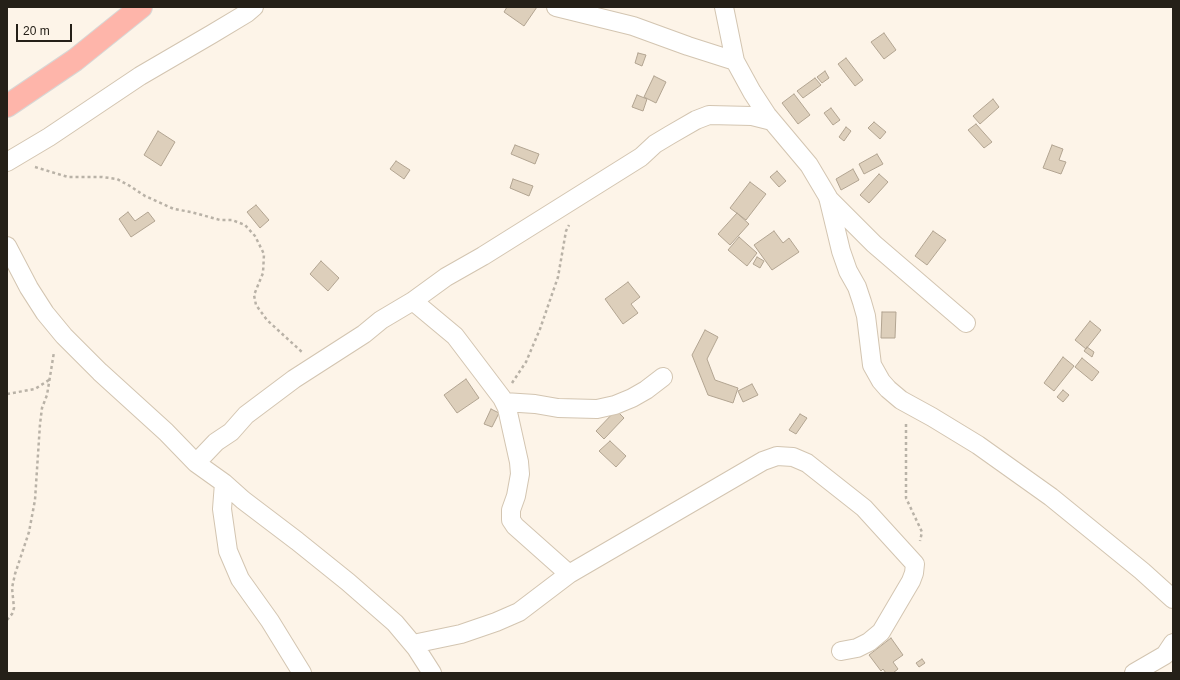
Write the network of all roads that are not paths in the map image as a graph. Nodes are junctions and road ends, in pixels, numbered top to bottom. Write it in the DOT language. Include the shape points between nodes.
graph roads {
  1 [pos="142,7"];
  2 [pos="254,7"];
  3 [pos="556,7"];
  4 [pos="724,7"];
  5 [pos="735,61"];
  6 [pos="7,106"];
  7 [pos="772,121"];
  8 [pos="10,160"];
  9 [pos="828,197"];
  10 [pos="7,246"];
  11 [pos="413,301"];
  12 [pos="966,323"];
  13 [pos="663,377"];
  14 [pos="503,400"];
  15 [pos="196,463"];
  16 [pos="224,483"];
  17 [pos="569,574"];
  18 [pos="1173,599"];
  19 [pos="1173,643"];
  20 [pos="413,644"];
  21 [pos="841,652"];
  22 [pos="302,673"];
  23 [pos="432,673"];
  24 [pos="1134,673"];
  1 -- 6 [label="main road" via="75,60"];
  2 -- 8 [label="street" via="140,76"];
  3 -- 5 [label="street" via="632,26"];
  4 -- 5 [label="street"];
  5 -- 7 [label="street"];
  7 -- 9 [label="street" via="809,165"];
  7 -- 11 [label="street" via="732,115 709,115 696,120 655,144 641,157 446,277"];
  9 -- 12 [label="street" via="874,244"];
  9 -- 18 [label="street" via="841,251 866,316 872,365 881,381 900,400 978,445 1051,497"];
  10 -- 15 [label="street" via="29,288 58,328 100,372"];
  11 -- 14 [label="street" via="455,336"];
  11 -- 15 [label="street" via="294,379 246,415"];
  13 -- 14 [label="street" via="632,398 597,409 558,408"];
  14 -- 17 [label="street" via="520,474 510,520"];
  15 -- 16 [label="street"];
  16 -- 20 [label="street" via="348,582 395,623"];
  16 -- 22 [label="street" via="222,509 228,551 240,579"];
  17 -- 20 [label="street" via="519,612 461,634"];
  17 -- 21 [label="street" via="763,461 776,456 793,457 807,463 864,508 915,564 911,581 881,632 869,642"];
  19 -- 24 [label="street" via="1166,655"];
  20 -- 23 [label="street"];
}
